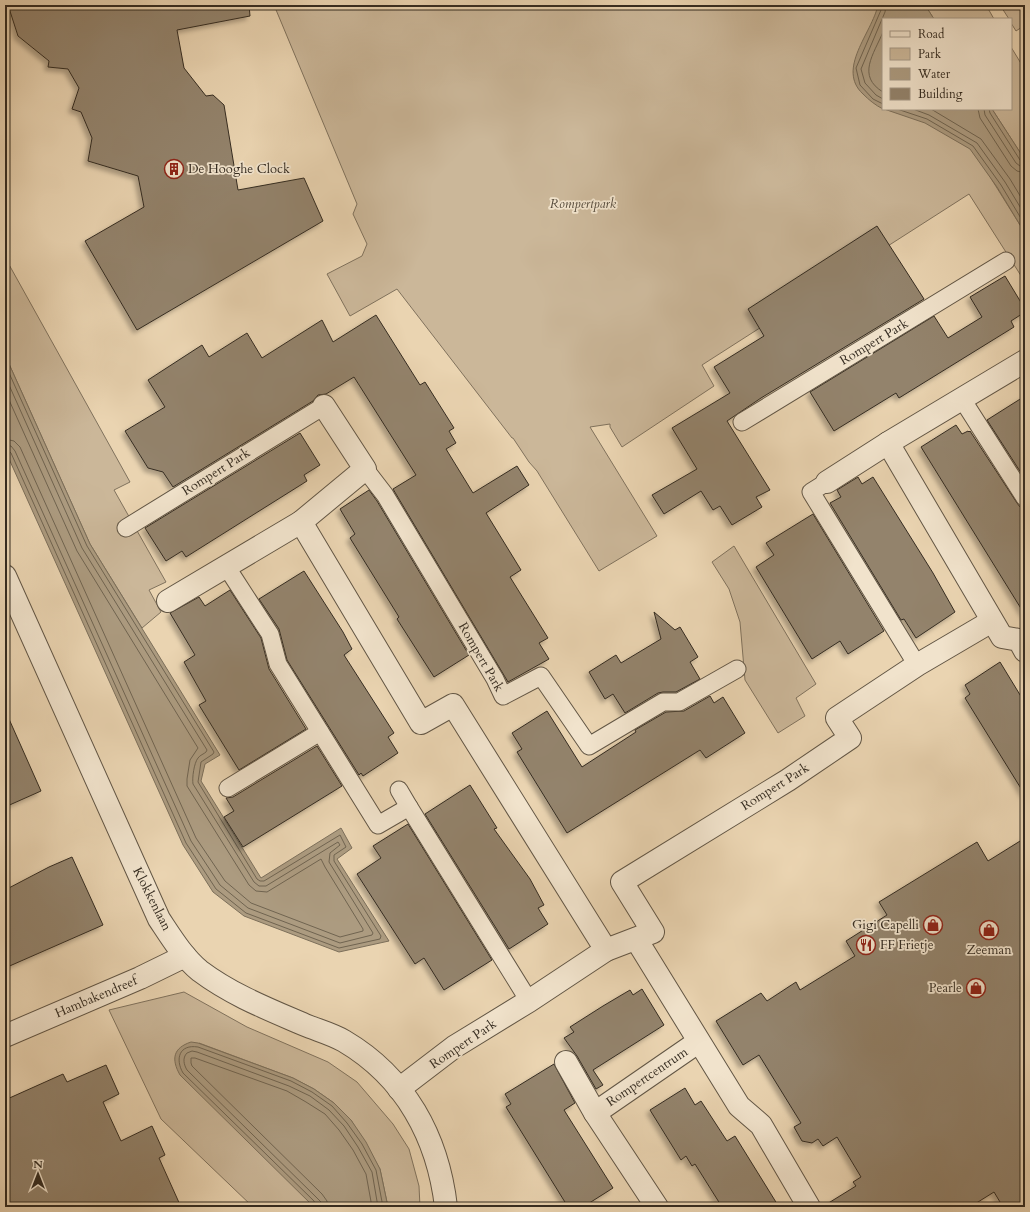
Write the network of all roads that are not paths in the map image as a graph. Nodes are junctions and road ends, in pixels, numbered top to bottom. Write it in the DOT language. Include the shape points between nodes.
graph roads {
  1 [pos="1006,261"];
  2 [pos="1025,361"];
  3 [pos="962,399"];
  4 [pos="324,406"];
  5 [pos="742,422"];
  6 [pos="888,443"];
  7 [pos="366,469"];
  8 [pos="827,482"];
  9 [pos="1025,498"];
  10 [pos="301,522"];
  11 [pos="126,528"];
  12 [pos="226,566"];
  13 [pos="5,576"];
  14 [pos="168,601"];
  15 [pos="992,622"];
  16 [pos="1025,651"];
  17 [pos="917,665"];
  18 [pos="737,669"];
  19 [pos="320,732"];
  20 [pos="228,788"];
  21 [pos="398,790"];
  22 [pos="409,807"];
  23 [pos="636,939"];
  24 [pos="606,950"];
  25 [pos="185,956"];
  26 [pos="529,1001"];
  27 [pos="5,1036"];
  28 [pos="698,1042"];
  29 [pos="566,1062"];
  30 [pos="399,1089"];
  31 [pos="595,1113"];
  32 [pos="446,1207"];
  33 [pos="657,1207"];
  34 [pos="809,1207"];
  1 -- 5 [label="street, Rompert Park"];
  2 -- 3 [label="street"];
  3 -- 6 [label="street"];
  3 -- 9 [label="street"];
  4 -- 7 [label="street, Rompert Park"];
  4 -- 11 [label="street, Rompert Park"];
  6 -- 8 [label="street"];
  6 -- 15 [label="street"];
  7 -- 10 [label="street"];
  7 -- 18 [label="street, Rompert Park" via="385,495 503,696 541,676 589,746 663,702 679,702"];
  8 -- 17 [label="street" via="811,492"];
  10 -- 12 [label="street"];
  10 -- 24 [label="street" via="421,723 453,705"];
  12 -- 14 [label="street"];
  12 -- 19 [label="street" via="270,634 278,664"];
  13 -- 25 [label="street, Klokkenlaan" via="159,919"];
  15 -- 16 [label="street" via="1002,637 1019,640"];
  15 -- 17 [label="street, Rompert Park"];
  17 -- 23 [label="street, Rompert Park" via="837,718 850,738 788,780 622,882 653,932"];
  19 -- 20 [label="street"];
  19 -- 22 [label="street" via="378,825"];
  21 -- 22 [label="street"];
  22 -- 26 [label="street"];
  23 -- 24 [label="street, Rompert Park"];
  23 -- 28 [label="street"];
  24 -- 26 [label="street, Rompert Park"];
  25 -- 27 [label="street, Hambakendreef"];
  25 -- 30 [label="street, Klokkenlaan" via="200,971 246,1000 343,1041 372,1062"];
  26 -- 30 [label="street, Rompert Park" via="454,1047"];
  28 -- 31 [label="street, Rompertcentrum"];
  28 -- 34 [label="street" via="739,1106 761,1125"];
  29 -- 31 [label="street, Rompertcentrum"];
  30 -- 32 [label="street, Klokkenlaan" via="426,1133 442,1178"];
  31 -- 33 [label="street, Rompertcentrum"];
}
